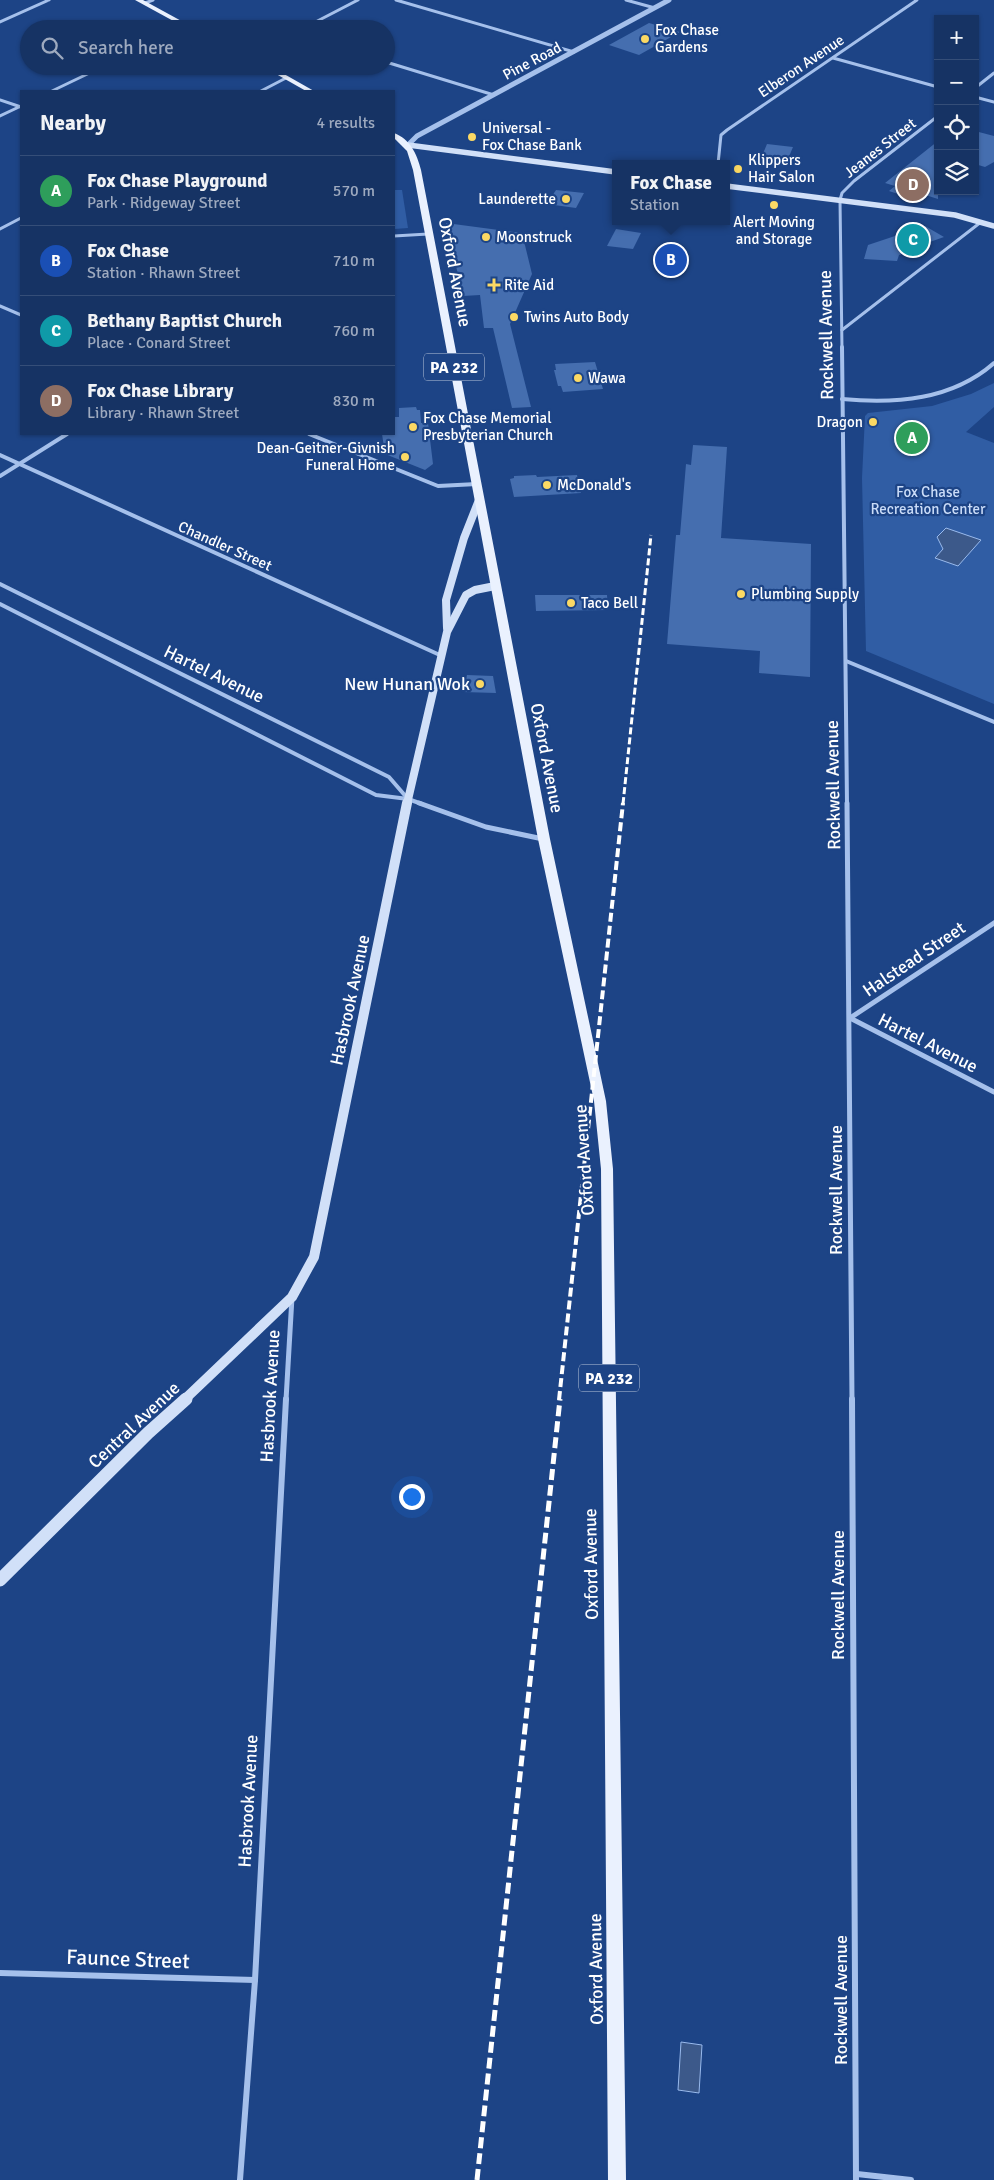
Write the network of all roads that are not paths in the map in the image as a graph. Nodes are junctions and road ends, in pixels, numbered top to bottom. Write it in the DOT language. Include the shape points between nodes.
graph roads {
  1 [pos="49,0"];
  2 [pos="153,0"];
  3 [pos="358,0"];
  4 [pos="396,0"];
  5 [pos="626,0"];
  6 [pos="670,0"];
  7 [pos="917,0"];
  8 [pos="141,2"];
  9 [pos="655,8"];
  10 [pos="173,20"];
  11 [pos="319,20"];
  12 [pos="0,22"];
  13 [pos="574,52"];
  14 [pos="833,58"];
  15 [pos="395,65"];
  16 [pos="994,73"];
  17 [pos="85,75"];
  18 [pos="281,75"];
  19 [pos="286,78"];
  20 [pos="979,85"];
  21 [pos="934,86"];
  22 [pos="54,90"];
  23 [pos="263,90"];
  24 [pos="309,90"];
  25 [pos="494,95"];
  26 [pos="979,98"];
  27 [pos="0,100"];
  28 [pos="994,102"];
  29 [pos="20,106"];
  30 [pos="20,106"];
  31 [pos="0,116"];
  32 [pos="934,119"];
  33 [pos="395,136"];
  34 [pos="408,145"];
  35 [pos="718,160"];
  36 [pos="612,171"];
  37 [pos="730,186"];
  38 [pos="840,200"];
  39 [pos="20,219"];
  40 [pos="981,222"];
  41 [pos="994,226"];
  42 [pos="0,229"];
  43 [pos="428,234"];
  44 [pos="395,236"];
  45 [pos="0,306"];
  46 [pos="20,315"];
  47 [pos="842,330"];
  48 [pos="994,363"];
  49 [pos="842,399"];
  50 [pos="65,435"];
  51 [pos="311,435"];
  52 [pos="0,455"];
  53 [pos="19,464"];
  54 [pos="0,476"];
  55 [pos="477,484"];
  56 [pos="479,500"];
  57 [pos="0,584"];
  58 [pos="495,586"];
  59 [pos="0,604"];
  60 [pos="447,632"];
  61 [pos="442,656"];
  62 [pos="846,661"];
  63 [pos="994,722"];
  64 [pos="408,799"];
  65 [pos="544,839"];
  66 [pos="994,923"];
  67 [pos="850,1018"];
  68 [pos="994,1092"];
  69 [pos="292,1296"];
  70 [pos="0,1580"];
  71 [pos="0,1973"];
  72 [pos="255,1980"];
  73 [pos="857,2177"];
  74 [pos="240,2180"];
  75 [pos="617,2180"];
  76 [pos="911,2180"];
  1 -- 12 [label="street"];
  2 -- 8 [label="street"];
  3 -- 11 [label="street"];
  4 -- 13 [label="street"];
  5 -- 9 [label="street"];
  6 -- 9 [label="street, Pine Road"];
  7 -- 14 [label="street, Elberon Avenue"];
  8 -- 10 [label="main road"];
  9 -- 13 [label="street, Pine Road"];
  13 -- 25 [label="street, Pine Road"];
  14 -- 21 [label="street"];
  14 -- 35 [label="street, Elberon Avenue" via="721,135"];
  15 -- 25 [label="street"];
  16 -- 20 [label="street"];
  17 -- 22 [label="street"];
  18 -- 19 [label="main road"];
  19 -- 23 [label="street"];
  19 -- 24 [label="main road"];
  25 -- 34 [label="street, Pine Road" via="417,136"];
  26 -- 28 [label="street"];
  27 -- 29 [label="street"];
  30 -- 31 [label="street"];
  32 -- 38 [label="street, Jeanes Street" via="854,181 842,193"];
  33 -- 34 [label="main road"];
  34 -- 36 [label="main road"];
  34 -- 43 [label="main road, Oxford Avenue / PA 232"];
  37 -- 38 [label="main road"];
  38 -- 40 [label="main road" via="955,215"];
  38 -- 47 [label="street, Rockwell Avenue"];
  39 -- 42 [label="street"];
  40 -- 41 [label="main road"];
  40 -- 47 [label="street"];
  43 -- 44 [label="street"];
  43 -- 55 [label="main road, Oxford Avenue / PA 232"];
  45 -- 46 [label="street"];
  47 -- 49 [label="street, Rockwell Avenue"];
  48 -- 49 [label="street" via="972,380 935,394 877,402"];
  49 -- 62 [label="street, Rockwell Avenue"];
  50 -- 53 [label="street"];
  51 -- 55 [label="street" via="438,486"];
  52 -- 53 [label="street, Chandler Street"];
  53 -- 54 [label="street"];
  53 -- 61 [label="street, Chandler Street"];
  55 -- 56 [label="main road, Oxford Avenue / PA 232"];
  56 -- 58 [label="main road, Oxford Avenue / PA 232"];
  56 -- 60 [label="main road, Hasbrook Avenue" via="446,600"];
  57 -- 64 [label="street, Hartel Avenue" via="389,778"];
  58 -- 60 [label="main road, Hasbrook Avenue" via="469,591"];
  58 -- 65 [label="main road, Oxford Avenue / PA 232"];
  59 -- 64 [label="street, Hartel Avenue" via="376,795"];
  60 -- 61 [label="main road, Hasbrook Avenue"];
  61 -- 64 [label="main road, Hasbrook Avenue"];
  62 -- 63 [label="street"];
  62 -- 67 [label="street, Rockwell Avenue"];
  64 -- 65 [label="street, Hartel Avenue" via="486,827"];
  64 -- 69 [label="main road, Hasbrook Avenue" via="314,1257"];
  65 -- 75 [label="main road, Oxford Avenue / PA 232" via="605,1131"];
  66 -- 67 [label="street, Halstead Street"];
  67 -- 68 [label="street, Hartel Avenue"];
  67 -- 73 [label="street, Rockwell Avenue"];
  69 -- 70 [label="main road, Central Avenue"];
  69 -- 72 [label="street, Hasbrook Avenue"];
  71 -- 72 [label="street, Faunce Street"];
  72 -- 74 [label="street, Hasbrook Avenue"];
  73 -- 76 [label="street"];
}
